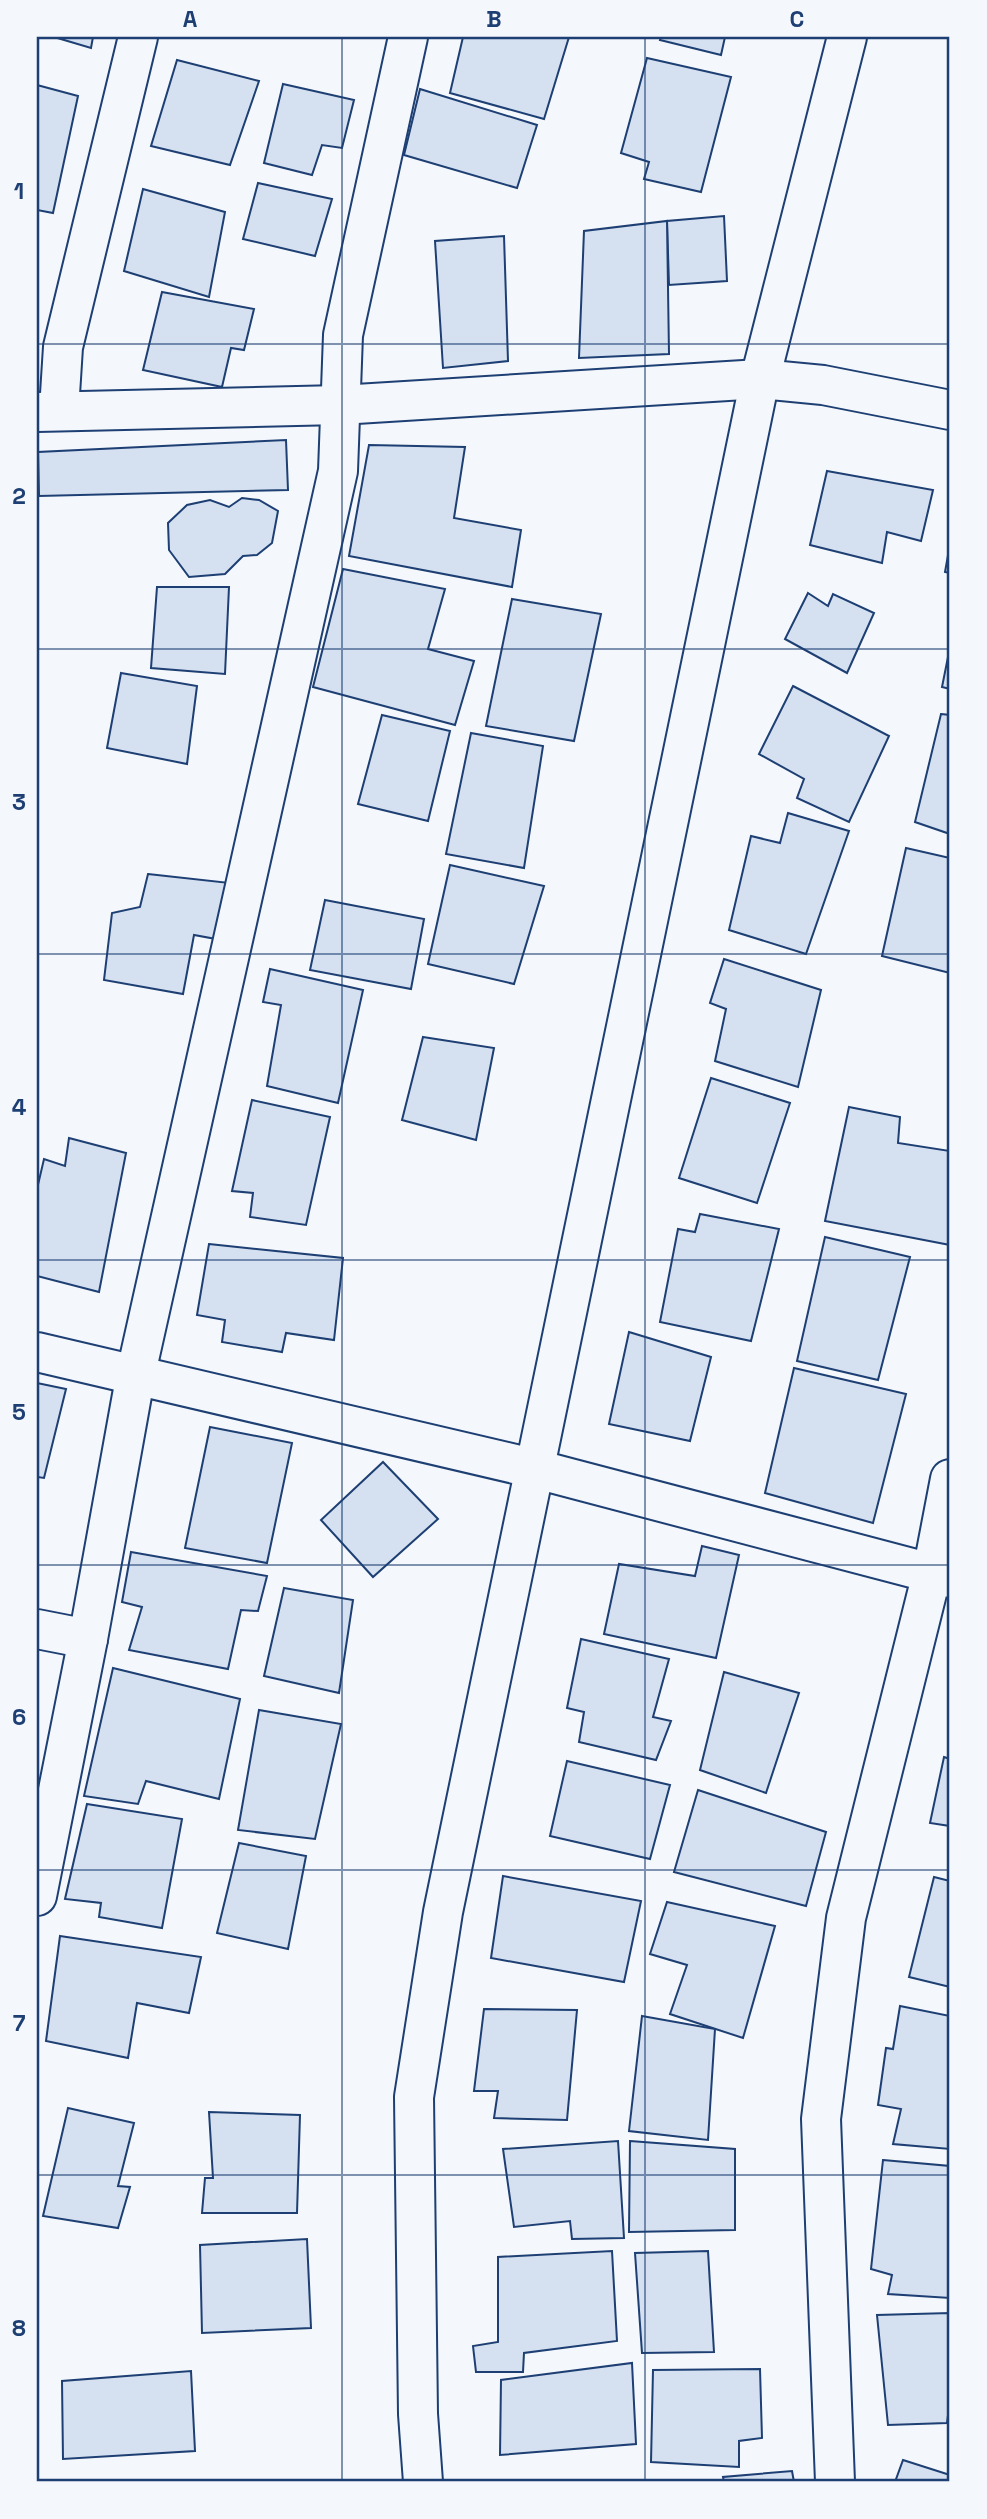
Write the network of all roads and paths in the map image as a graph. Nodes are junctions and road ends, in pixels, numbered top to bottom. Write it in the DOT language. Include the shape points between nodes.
graph roads {
  1 [pos="138,37"];
  2 [pos="408,37"];
  3 [pos="847,37"];
  4 [pos="760,379"];
  5 [pos="340,405"];
  6 [pos="950,410"];
  7 [pos="48,411"];
  8 [pos="37,1352"];
  9 [pos="136,1373"];
  10 [pos="532,1468"];
  11 [pos="950,1479"];
  12 [pos="941,1575"];
  13 [pos="37,1629"];
  14 [pos="88,1639"];
  15 [pos="37,1896"];
  16 [pos="423,2482"];
  17 [pos="835,2482"];
  1 -- 7 [label="street"];
  2 -- 5 [label="street" via="343,335"];
  3 -- 4 [label="street"];
  4 -- 5 [label="street"];
  4 -- 6 [label="street" via="823,385"];
  4 -- 10 [label="street"];
  5 -- 7 [label="street"];
  5 -- 9 [label="street" via="338,471"];
  8 -- 9 [label="street"];
  9 -- 10 [label="street"];
  9 -- 14 [label="street"];
  10 -- 12 [label="street"];
  10 -- 16 [label="street" via="443,1912 414,2097"];
  11 -- 12 [label="street"];
  12 -- 17 [label="street" via="846,1918 821,2119"];
  13 -- 14 [label="street"];
  14 -- 15 [label="street"];
}
